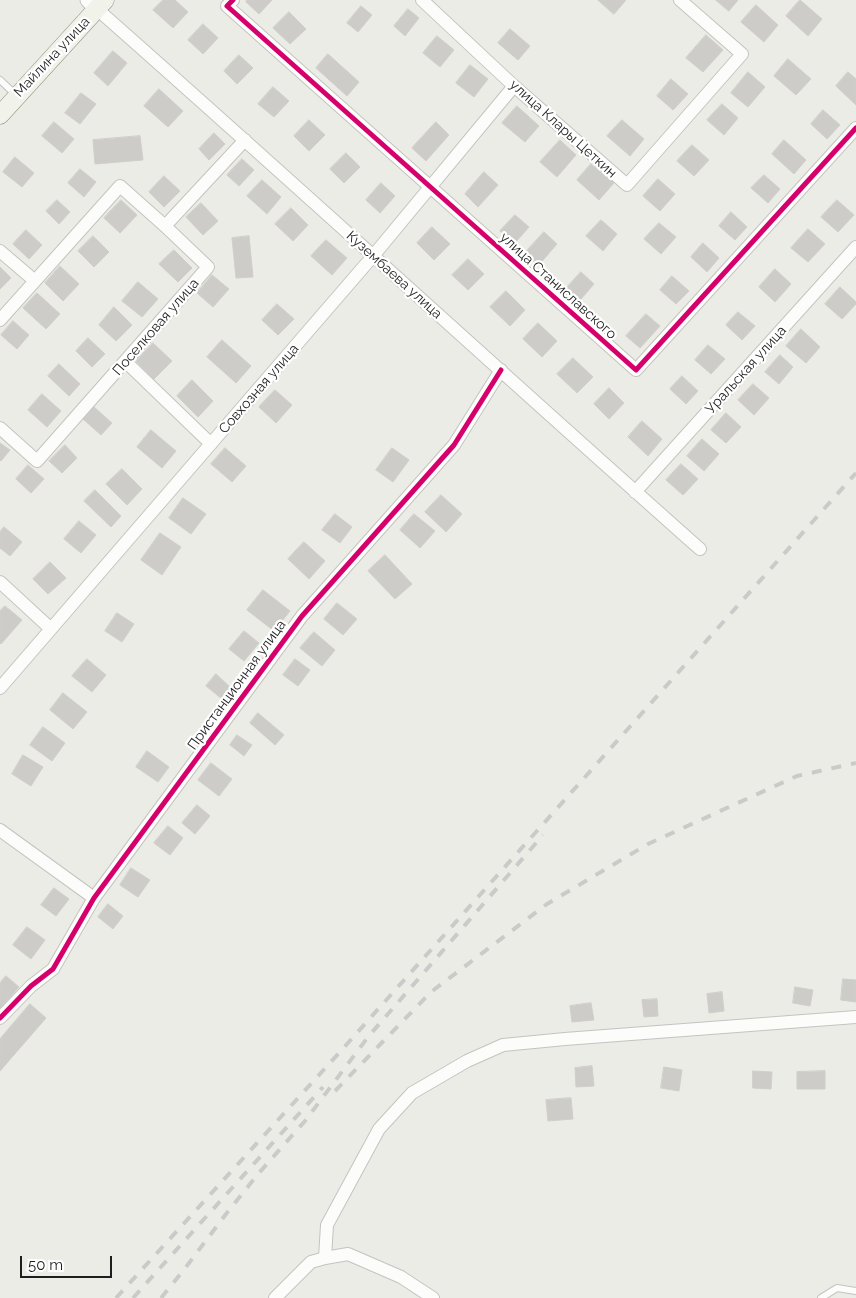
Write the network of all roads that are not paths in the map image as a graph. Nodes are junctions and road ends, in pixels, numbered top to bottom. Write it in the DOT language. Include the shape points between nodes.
graph roads {
  1 [pos="233,0"];
  2 [pos="422,0"];
  3 [pos="680,0"];
  4 [pos="97,3"];
  5 [pos="0,80"];
  6 [pos="514,86"];
  7 [pos="17,95"];
  8 [pos="0,114"];
  9 [pos="856,128"];
  10 [pos="245,140"];
  11 [pos="430,187"];
  12 [pos="165,226"];
  13 [pos="856,247"];
  14 [pos="0,251"];
  15 [pos="373,256"];
  16 [pos="35,281"];
  17 [pos="0,320"];
  18 [pos="126,362"];
  19 [pos="500,370"];
  20 [pos="0,428"];
  21 [pos="211,444"];
  22 [pos="635,492"];
  23 [pos="700,549"];
  24 [pos="0,582"];
  25 [pos="51,629"];
  26 [pos="0,688"];
  27 [pos="0,830"];
  28 [pos="94,898"];
  29 [pos="856,1017"];
  30 [pos="0,1018"];
  31 [pos="325,1258"];
  32 [pos="856,1290"];
  33 [pos="275,1298"];
  34 [pos="433,1298"];
  35 [pos="821,1298"];
  1 -- 11 [label="street, улица Станиславского" via="228,6"];
  2 -- 6 [label="street, улица Клары Цеткин"];
  3 -- 6 [label="street, улица Клары Цеткин" via="742,54 627,185"];
  4 -- 7 [label="main road, Майлина улица"];
  4 -- 10 [label="street, Кузембаева улица"];
  5 -- 7 [label="lane"];
  6 -- 11 [label="street, Совхозная улица"];
  7 -- 8 [label="main road, Майлина улица"];
  9 -- 11 [label="street, улица Станиславского" via="636,370"];
  10 -- 12 [label="street"];
  10 -- 15 [label="street, Кузембаева улица"];
  11 -- 15 [label="street, Совхозная улица"];
  12 -- 16 [label="street, Поселковая улица" via="120,186"];
  12 -- 18 [label="street, Поселковая улица" via="208,267"];
  13 -- 22 [label="street, Уральская улица"];
  14 -- 16 [label="street"];
  15 -- 19 [label="street, Кузембаева улица"];
  15 -- 21 [label="street, Совхозная улица"];
  16 -- 17 [label="street, Поселковая улица"];
  18 -- 20 [label="street, Поселковая улица" via="37,461"];
  18 -- 21 [label="street"];
  19 -- 22 [label="street, Кузембаева улица"];
  19 -- 28 [label="street, Пристанционная улица" via="454,444 302,616"];
  21 -- 25 [label="street, Совхозная улица"];
  22 -- 23 [label="street, Кузембаева улица"];
  24 -- 25 [label="street"];
  25 -- 26 [label="street, Совхозная улица"];
  27 -- 28 [label="street"];
  28 -- 30 [label="street, Пристанционная улица" via="53,969"];
  29 -- 31 [label="street" via="504,1045 467,1060 412,1093 379,1129 326,1225"];
  31 -- 33 [label="street" via="310,1262"];
  31 -- 34 [label="street" via="348,1254 401,1277"];
  32 -- 35 [label="lane" via="837,1288"];
}
